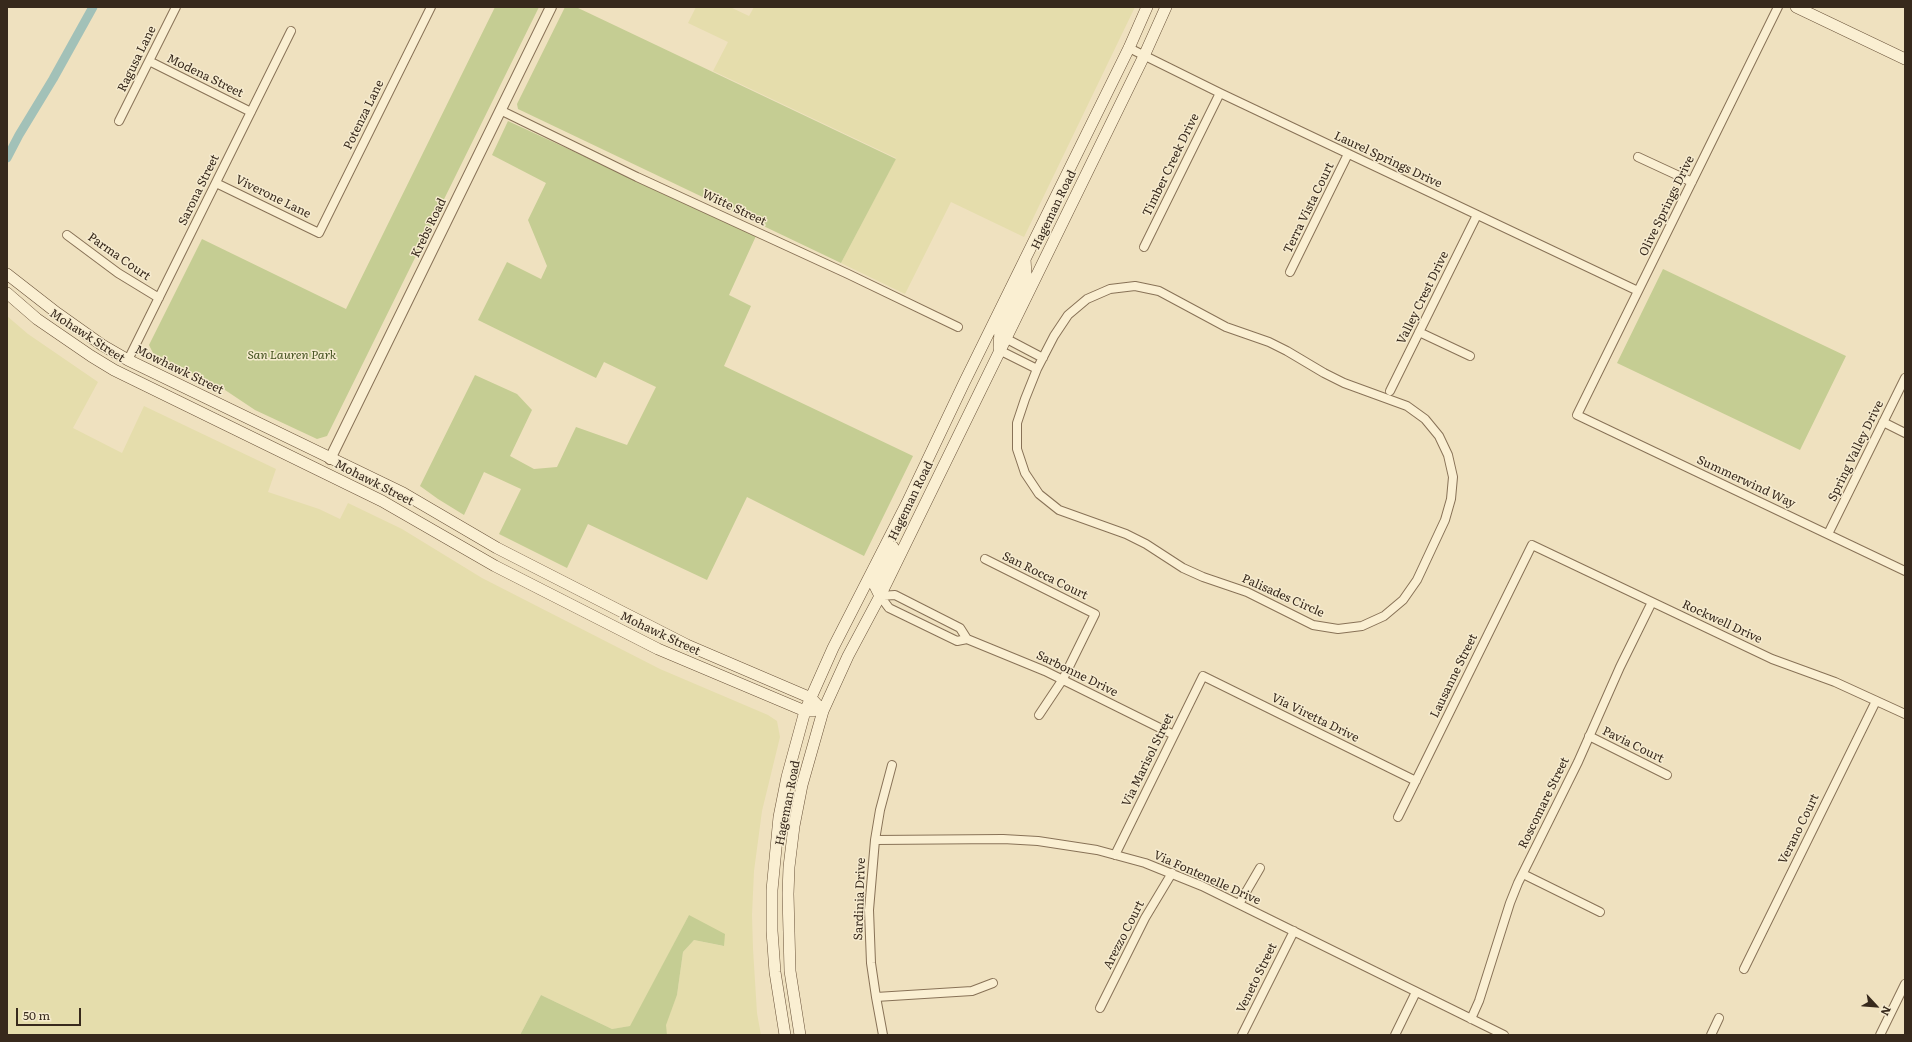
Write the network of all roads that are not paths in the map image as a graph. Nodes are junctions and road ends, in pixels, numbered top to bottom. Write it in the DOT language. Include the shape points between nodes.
graph roads {
  1 [pos="176,7"];
  2 [pos="431,7"];
  3 [pos="551,7"];
  4 [pos="1147,7"];
  5 [pos="1166,7"];
  6 [pos="1778,7"];
  7 [pos="1796,7"];
  8 [pos="291,30"];
  9 [pos="1129,48"];
  10 [pos="1144,56"];
  11 [pos="1904,56"];
  12 [pos="149,61"];
  13 [pos="1220,93"];
  14 [pos="500,110"];
  15 [pos="251,112"];
  16 [pos="119,121"];
  17 [pos="1348,154"];
  18 [pos="1638,157"];
  19 [pos="1692,182"];
  20 [pos="216,183"];
  21 [pos="1477,215"];
  22 [pos="319,233"];
  23 [pos="67,235"];
  24 [pos="1144,247"];
  25 [pos="1025,259"];
  26 [pos="1290,272"];
  27 [pos="7,274"];
  28 [pos="1638,292"];
  29 [pos="7,294"];
  30 [pos="159,298"];
  31 [pos="30,313"];
  32 [pos="958,327"];
  33 [pos="1419,332"];
  34 [pos="1005,338"];
  35 [pos="1000,350"];
  36 [pos="1029,351"];
  37 [pos="1470,356"];
  38 [pos="1043,358"];
  39 [pos="128,360"];
  40 [pos="1023,362"];
  41 [pos="1037,369"];
  42 [pos="1905,378"];
  43 [pos="1390,392"];
  44 [pos="1577,415"];
  45 [pos="208,416"];
  46 [pos="1883,422"];
  47 [pos="1905,433"];
  48 [pos="330,459"];
  49 [pos="907,503"];
  50 [pos="1828,534"];
  51 [pos="1532,545"];
  52 [pos="985,559"];
  53 [pos="1905,571"];
  54 [pos="880,596"];
  55 [pos="1652,602"];
  56 [pos="967,639"];
  57 [pos="1203,676"];
  58 [pos="1063,679"];
  59 [pos="811,698"];
  60 [pos="1876,701"];
  61 [pos="805,711"];
  62 [pos="824,712"];
  63 [pos="1905,714"];
  64 [pos="1039,715"];
  65 [pos="1174,735"];
  66 [pos="1589,736"];
  67 [pos="892,765"];
  68 [pos="1667,775"];
  69 [pos="1416,781"];
  70 [pos="1398,817"];
  71 [pos="875,840"];
  72 [pos="1115,855"];
  73 [pos="1260,868"];
  74 [pos="1172,873"];
  75 [pos="1523,874"];
  76 [pos="1239,904"];
  77 [pos="1600,912"];
  78 [pos="1294,931"];
  79 [pos="1744,969"];
  80 [pos="993,983"];
  81 [pos="1905,984"];
  82 [pos="1416,992"];
  83 [pos="876,997"];
  84 [pos="1100,1008"];
  85 [pos="1719,1018"];
  86 [pos="1471,1019"];
  87 [pos="785,1035"];
  88 [pos="800,1035"];
  89 [pos="883,1035"];
  90 [pos="1242,1035"];
  91 [pos="1395,1035"];
  92 [pos="1504,1035"];
  93 [pos="1711,1035"];
  94 [pos="1880,1035"];
  1 -- 12 [label="street, Ragusa Lane"];
  2 -- 22 [label="street, Potenza Lane"];
  3 -- 14 [label="street, Krebs Road"];
  4 -- 9 [label="main road, Hageman Road"];
  5 -- 10 [label="main road, Hageman Road"];
  6 -- 19 [label="street, Olive Springs Drive"];
  7 -- 11 [label="main road"];
  8 -- 15 [label="street, Sarona Street"];
  9 -- 10 [label="street, Laurel Springs Drive"];
  9 -- 25 [label="main road, Hageman Road"];
  10 -- 13 [label="street, Laurel Springs Drive"];
  10 -- 34 [label="main road, Hageman Road"];
  12 -- 15 [label="street, Modena Street"];
  12 -- 16 [label="street, Ragusa Lane"];
  13 -- 17 [label="street, Laurel Springs Drive"];
  13 -- 24 [label="street, Timber Creek Drive"];
  14 -- 32 [label="street, Witte Street"];
  14 -- 48 [label="street, Krebs Road"];
  15 -- 20 [label="street, Sarona Street"];
  17 -- 21 [label="street, Laurel Springs Drive"];
  17 -- 26 [label="street, Terra Vista Court"];
  18 -- 19 [label="street"];
  19 -- 28 [label="street, Olive Springs Drive"];
  20 -- 22 [label="street, Viverone Lane"];
  20 -- 30 [label="street, Sarona Street"];
  21 -- 28 [label="street, Laurel Springs Drive"];
  21 -- 33 [label="street, Valley Crest Drive"];
  23 -- 30 [label="street, Parma Court" via="118,273"];
  25 -- 35 [label="main road" via="1026,275 1000,330"];
  25 -- 49 [label="main road, Hageman Road"];
  27 -- 39 [label="main road, Mowhawk Street" via="102,346"];
  28 -- 44 [label="street, Olive Springs Drive"];
  29 -- 31 [label="main road, Mohawk Street"];
  30 -- 39 [label="street, Sarona Street"];
  31 -- 39 [label="main road" via="60,326 109,359 121,362"];
  31 -- 45 [label="main road, Mohawk Street" via="114,370"];
  33 -- 37 [label="street"];
  33 -- 43 [label="street, Valley Crest Drive"];
  34 -- 35 [label="main road, Hageman Road"];
  34 -- 36 [label="street"];
  35 -- 40 [label="street"];
  35 -- 54 [label="main road, Hageman Road"];
  36 -- 38 [label="street"];
  36 -- 40 [label="street"];
  38 -- 41 [label="street, Palisades Circle"];
  38 -- 41 [label="street, Palisades Circle" via="1068,315 1087,299 1110,289 1134,286 1159,291 1226,327 1269,342 1344,383 1407,406 1425,419 1439,436 1448,455 1453,477 1452,499 1445,520 1417,580 1403,600 1384,616 1368,623 1338,629 1313,625 1247,592 1183,568 1126,534 1059,510 1039,494 1025,473 1017,449 1017,423"];
  39 -- 48 [label="main road, Mowhawk Street"];
  40 -- 41 [label="street"];
  42 -- 46 [label="street, Spring Valley Drive"];
  44 -- 50 [label="street, Summerwind Way"];
  45 -- 48 [label="main road" via="241,425 313,459"];
  45 -- 61 [label="main road, Mohawk Street" via="382,501 496,566 658,649"];
  46 -- 47 [label="street"];
  46 -- 50 [label="street, Spring Valley Drive"];
  48 -- 59 [label="main road, Mohawk Street" via="403,493 497,548 687,645"];
  49 -- 54 [label="main road" via="900,532 875,586"];
  49 -- 59 [label="main road, Hageman Road" via="833,648"];
  50 -- 53 [label="street, Summerwind Way"];
  51 -- 55 [label="street, Rockwell Drive"];
  51 -- 69 [label="street, Lausanne Street"];
  52 -- 58 [label="street, San Rocca Court" via="1095,614"];
  54 -- 56 [label="street, Sarbonne Drive" via="889,608 957,641"];
  54 -- 56 [label="street, Sarbonne Drive" via="895,594 960,628"];
  54 -- 62 [label="main road, Hageman Road" via="848,656"];
  55 -- 60 [label="street, Rockwell Drive" via="1772,659 1835,682"];
  55 -- 66 [label="street, Roscomare Street"];
  56 -- 58 [label="street, Sarbonne Drive"];
  57 -- 65 [label="street, Via Marisol Street"];
  57 -- 69 [label="street, Via Viretta Drive"];
  58 -- 64 [label="street"];
  58 -- 65 [label="street, Sarbonne Drive"];
  59 -- 61 [label="main road, Hageman Road"];
  59 -- 62 [label="main road, Mohawk Street"];
  60 -- 63 [label="street, Rockwell Drive"];
  60 -- 79 [label="street, Verano Court"];
  61 -- 62 [label="main road, Mohawk Street"];
  61 -- 87 [label="main road, Hageman Road" via="779,817 772,890 775,972"];
  62 -- 88 [label="main road, Hageman Road" via="802,785 789,867 790,971"];
  65 -- 72 [label="street, Via Marisol Street"];
  66 -- 68 [label="street, Pavia Court"];
  66 -- 75 [label="street, Roscomare Street"];
  67 -- 71 [label="street, Sardinia Drive"];
  69 -- 70 [label="street, Lausanne Street"];
  71 -- 72 [label="street, Via Fontenelle Drive" via="1038,841"];
  71 -- 83 [label="street, Sardinia Drive" via="869,910"];
  72 -- 74 [label="street, Via Fontenelle Drive"];
  73 -- 76 [label="street"];
  74 -- 76 [label="street, Via Fontenelle Drive"];
  74 -- 84 [label="street, Arezzo Court" via="1145,918"];
  75 -- 77 [label="street"];
  75 -- 86 [label="street, Roscomare Street" via="1510,903"];
  76 -- 78 [label="street, Via Fontenelle Drive"];
  78 -- 82 [label="street, Via Fontenelle Drive"];
  78 -- 90 [label="street, Veneto Street"];
  80 -- 83 [label="street" via="972,991"];
  81 -- 94 [label="street"];
  82 -- 86 [label="street, Via Fontenelle Drive"];
  82 -- 91 [label="street"];
  83 -- 89 [label="street, Sardinia Drive"];
  85 -- 93 [label="street"];
  86 -- 92 [label="street, Via Fontenelle Drive"];
}
